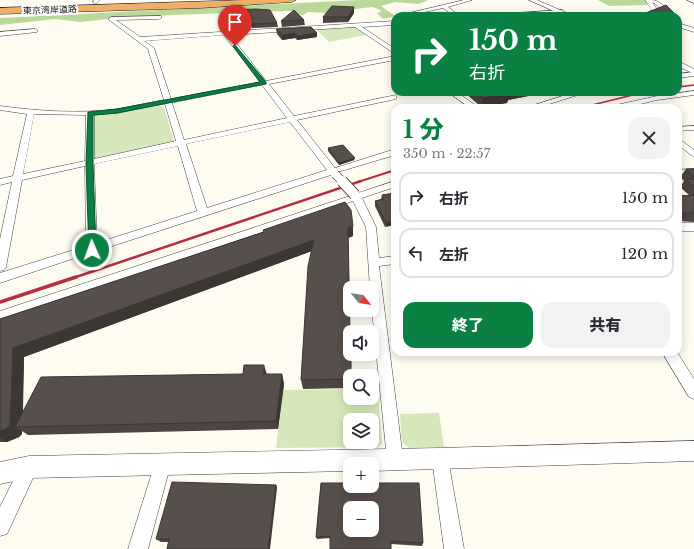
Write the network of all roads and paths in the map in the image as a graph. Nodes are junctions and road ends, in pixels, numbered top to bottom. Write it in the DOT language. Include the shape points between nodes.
graph roads {
  1 [pos="151,0"];
  2 [pos="292,0"];
  3 [pos="470,0"];
  4 [pos="532,0"];
  5 [pos="648,0"];
  6 [pos="652,0"];
  7 [pos="688,0"];
  8 [pos="96,1"];
  9 [pos="266,1"];
  10 [pos="694,2"];
  11 [pos="0,5"];
  12 [pos="444,6"];
  13 [pos="0,10"];
  14 [pos="560,11"];
  15 [pos="418,12"];
  16 [pos="452,12"];
  17 [pos="549,12"];
  18 [pos="652,12"];
  19 [pos="666,12"];
  20 [pos="159,17"];
  21 [pos="391,18"];
  22 [pos="391,23"];
  23 [pos="357,26"];
  24 [pos="682,27"];
  25 [pos="686,28"];
  26 [pos="682,30"];
  27 [pos="694,30"];
  28 [pos="35,31"];
  29 [pos="0,34"];
  30 [pos="226,34"];
  31 [pos="141,39"];
  32 [pos="391,49"];
  33 [pos="391,59"];
  34 [pos="682,66"];
  35 [pos="694,73"];
  36 [pos="682,75"];
  37 [pos="264,83"];
  38 [pos="694,93"];
  39 [pos="682,95"];
  40 [pos="458,96"];
  41 [pos="570,96"];
  42 [pos="672,96"];
  43 [pos="393,98"];
  44 [pos="168,102"];
  45 [pos="469,104"];
  46 [pos="542,104"];
  47 [pos="632,104"];
  48 [pos="0,108"];
  49 [pos="31,112"];
  50 [pos="90,113"];
  51 [pos="292,120"];
  52 [pos="694,128"];
  53 [pos="682,129"];
  54 [pos="180,144"];
  55 [pos="682,144"];
  56 [pos="391,153"];
  57 [pos="694,154"];
  58 [pos="89,164"];
  59 [pos="334,172"];
  60 [pos="694,172"];
  61 [pos="682,173"];
  62 [pos="17,179"];
  63 [pos="0,182"];
  64 [pos="391,185"];
  65 [pos="356,196"];
  66 [pos="203,214"];
  67 [pos="682,227"];
  68 [pos="693,228"];
  69 [pos="92,250"];
  70 [pos="391,261"];
  71 [pos="373,263"];
  72 [pos="0,267"];
  73 [pos="0,278"];
  74 [pos="0,316"];
  75 [pos="672,356"];
  76 [pos="694,392"];
  77 [pos="694,451"];
  78 [pos="395,459"];
  79 [pos="440,459"];
  80 [pos="163,463"];
  81 [pos="29,467"];
  82 [pos="0,472"];
  83 [pos="0,527"];
  84 [pos="138,549"];
  85 [pos="454,549"];
  1 -- 8 [label="highway, 東京湾岸道路"];
  2 -- 9 [label="highway, 東京湾岸道路"];
  3 -- 12 [label="street"];
  4 -- 14 [label="street"];
  5 -- 18 [label="street" via="655,8"];
  6 -- 19 [label="street"];
  7 -- 10 [label="street"];
  8 -- 11 [label="highway, 東京湾岸道路"];
  9 -- 13 [label="highway, 東京湾岸道路"];
  12 -- 15 [label="street"];
  12 -- 16 [label="street"];
  14 -- 17 [label="street"];
  20 -- 31 [label="street" via="111,19"];
  21 -- 23 [label="street"];
  22 -- 23 [label="street"];
  23 -- 30 [label="street"];
  23 -- 32 [label="street"];
  24 -- 25 [label="street"];
  25 -- 26 [label="street"];
  25 -- 27 [label="street"];
  28 -- 29 [label="street"];
  30 -- 31 [label="street"];
  30 -- 37 [label="street"];
  31 -- 44 [label="street" via="151,48"];
  33 -- 37 [label="street"];
  34 -- 35 [label="street"];
  35 -- 36 [label="street"];
  37 -- 44 [label="street"];
  37 -- 51 [label="street"];
  38 -- 39 [label="street"];
  40 -- 45 [label="street"];
  41 -- 46 [label="street"];
  42 -- 47 [label="street"];
  43 -- 51 [label="street"];
  44 -- 50 [label="street"];
  44 -- 54 [label="street"];
  48 -- 49 [label="street"];
  49 -- 50 [label="street"];
  49 -- 62 [label="street"];
  50 -- 58 [label="street"];
  51 -- 54 [label="street"];
  51 -- 59 [label="street"];
  52 -- 53 [label="street"];
  54 -- 58 [label="street"];
  54 -- 66 [label="street"];
  55 -- 57 [label="street"];
  56 -- 59 [label="street"];
  58 -- 62 [label="street"];
  58 -- 69 [label="street"];
  59 -- 65 [label="street, bridge"];
  59 -- 66 [label="street"];
  60 -- 61 [label="street"];
  62 -- 63 [label="street"];
  62 -- 72 [label="street"];
  64 -- 65 [label="street"];
  65 -- 71 [label="street" via="371,227"];
  65 -- 74 [label="street"];
  66 -- 69 [label="street"];
  67 -- 68 [label="street"];
  69 -- 73 [label="street"];
  70 -- 71 [label="street"];
  71 -- 78 [label="street"];
  75 -- 76 [label="street"];
  77 -- 79 [label="street"];
  78 -- 79 [label="street"];
  78 -- 80 [label="street"];
  79 -- 85 [label="street"];
  80 -- 81 [label="street"];
  80 -- 84 [label="street"];
  81 -- 82 [label="street"];
  81 -- 83 [label="street"];
}
